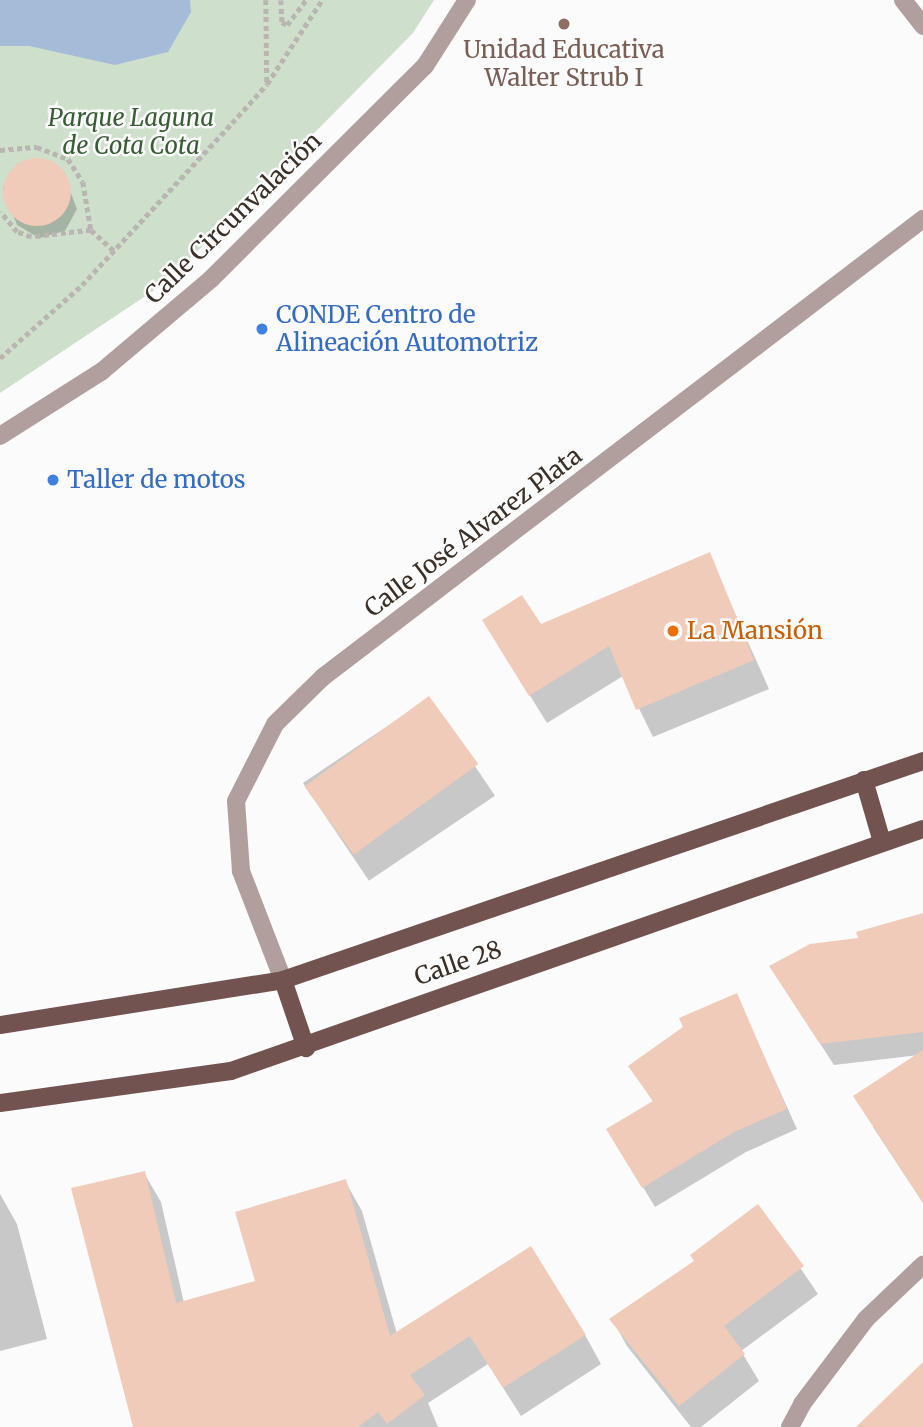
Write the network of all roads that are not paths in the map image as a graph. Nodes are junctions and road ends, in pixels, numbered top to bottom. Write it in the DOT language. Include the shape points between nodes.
graph roads {
  1 [pos="467,0"];
  2 [pos="903,0"];
  3 [pos="923,26"];
  4 [pos="923,219"];
  5 [pos="0,436"];
  6 [pos="923,761"];
  7 [pos="864,780"];
  8 [pos="923,829"];
  9 [pos="882,842"];
  10 [pos="283,980"];
  11 [pos="0,1025"];
  12 [pos="306,1048"];
  13 [pos="0,1104"];
  14 [pos="923,1265"];
  15 [pos="790,1427"];
  1 -- 5 [label="street, Calle Circunvalación" via="425,66 211,279 101,372"];
  2 -- 3 [label="street"];
  4 -- 10 [label="street, Calle José Alvarez Plata" via="323,677 275,724 236,801 241,871"];
  6 -- 7 [label="main road, Calle 28"];
  7 -- 9 [label="main road"];
  7 -- 10 [label="main road, Calle 28"];
  8 -- 9 [label="main road, Calle 28"];
  9 -- 12 [label="main road, Calle 28" via="409,1006"];
  10 -- 11 [label="main road, Calle 28"];
  10 -- 12 [label="main road"];
  12 -- 13 [label="main road, Calle 28" via="231,1071"];
  14 -- 15 [label="street" via="866,1319"];
}
